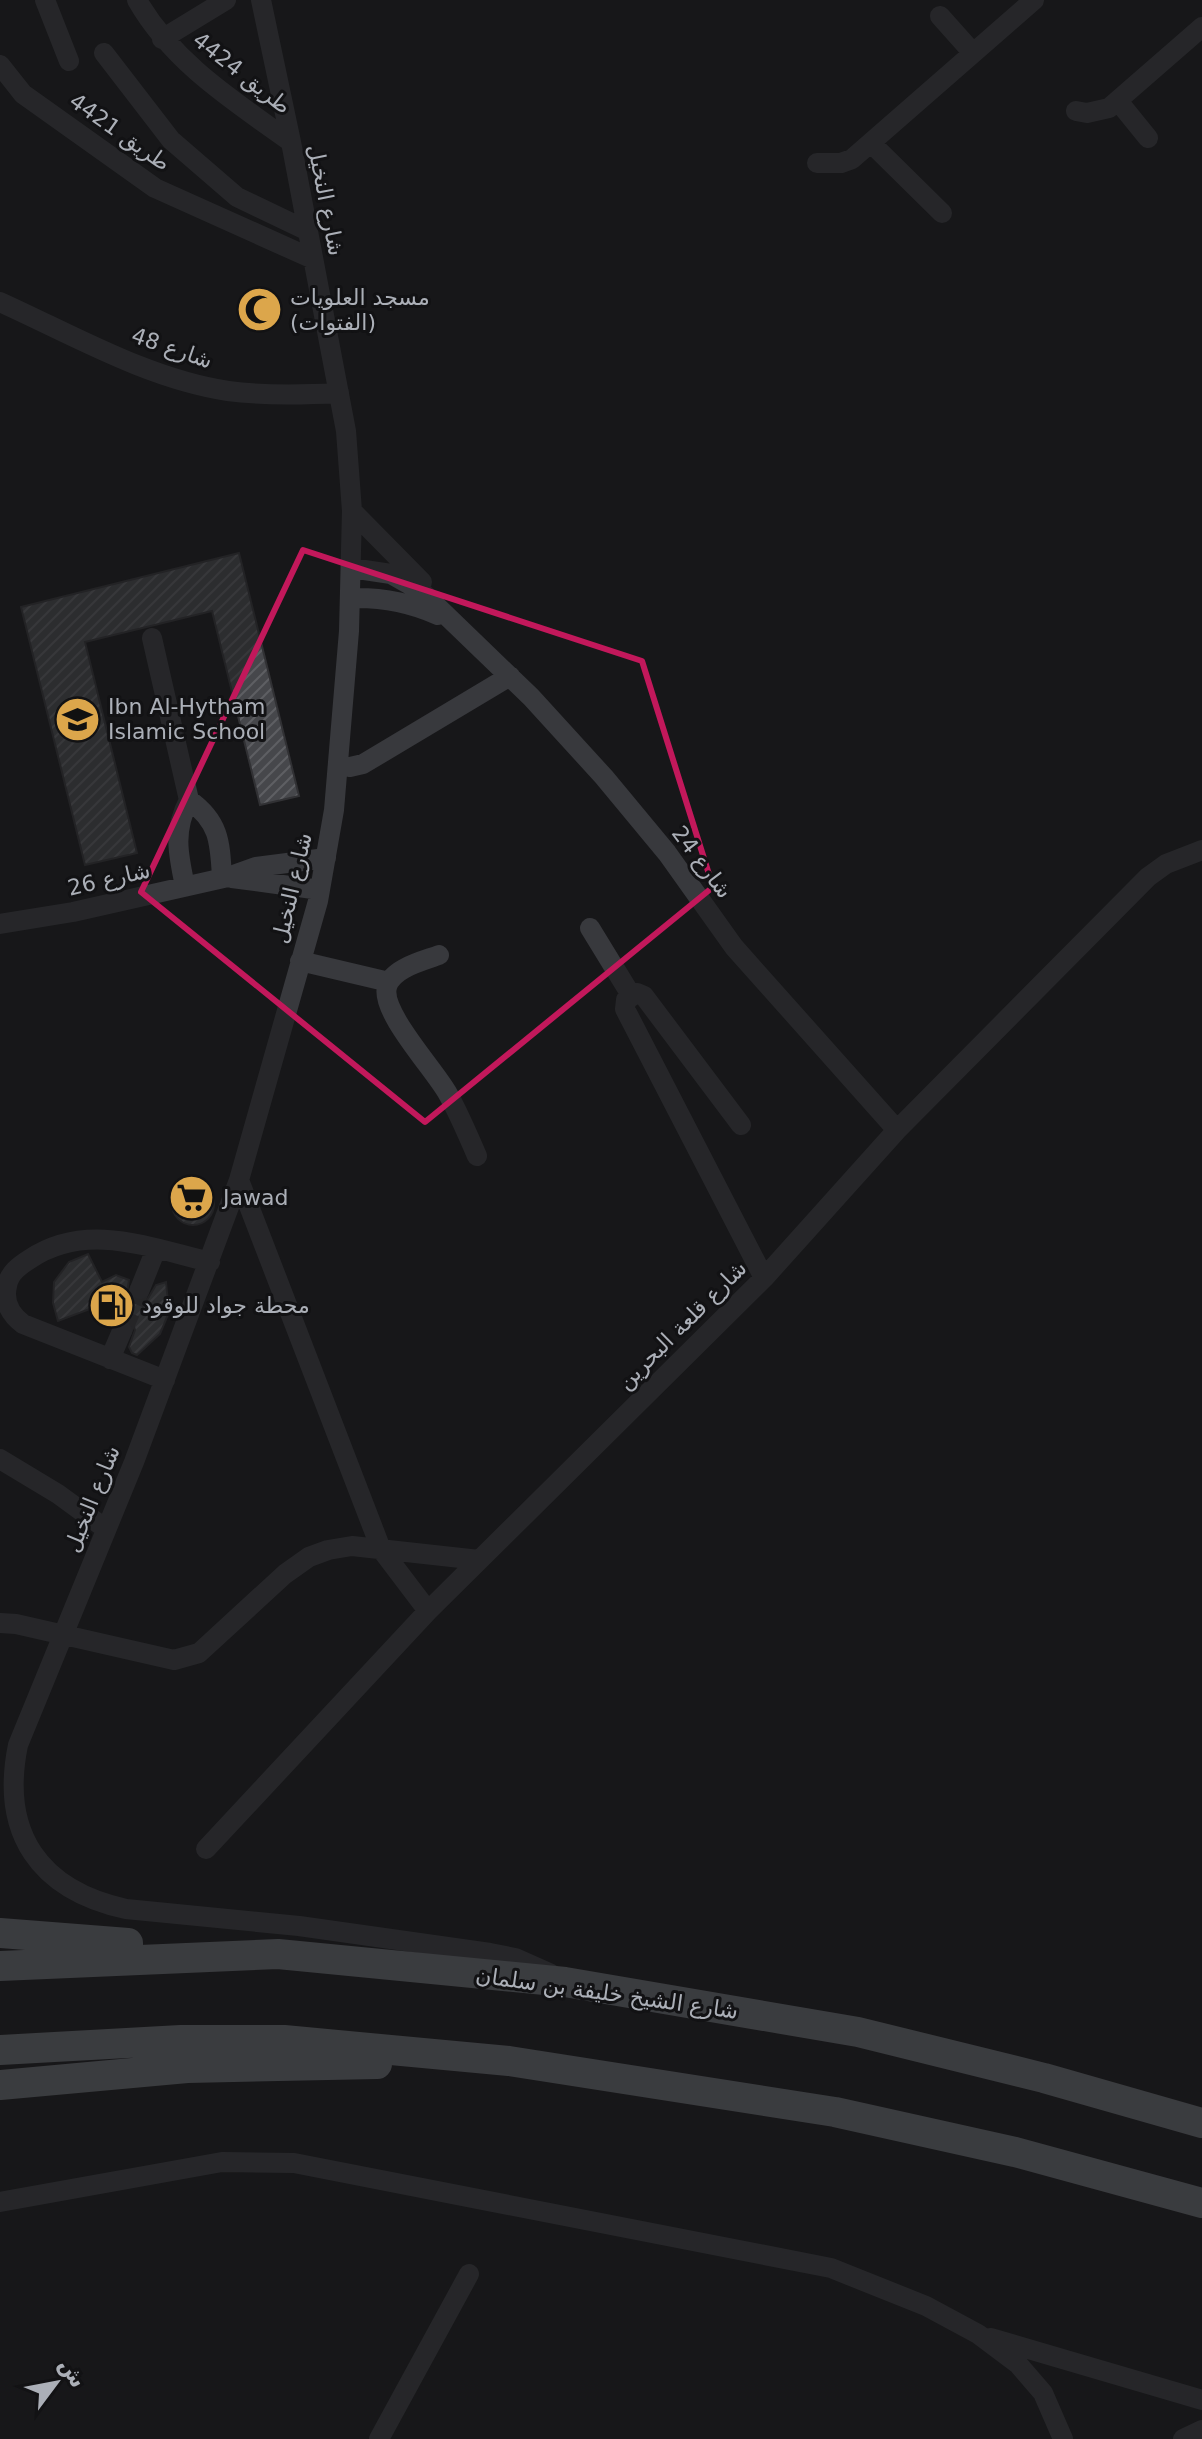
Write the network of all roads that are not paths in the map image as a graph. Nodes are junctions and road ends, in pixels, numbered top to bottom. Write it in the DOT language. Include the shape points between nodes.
graph roads {
  1 [pos="45,0"];
  2 [pos="137,0"];
  3 [pos="226,0"];
  4 [pos="261,0"];
  5 [pos="1034,0"];
  6 [pos="940,16"];
  7 [pos="1202,27"];
  8 [pos="162,39"];
  9 [pos="104,53"];
  10 [pos="973,53"];
  11 [pos="69,61"];
  12 [pos="0,65"];
  13 [pos="1118,101"];
  14 [pos="1076,111"];
  15 [pos="1148,138"];
  16 [pos="291,142"];
  17 [pos="871,143"];
  18 [pos="817,163"];
  19 [pos="942,213"];
  20 [pos="308,231"];
  21 [pos="313,259"];
  22 [pos="0,302"];
  23 [pos="339,393"];
  24 [pos="352,511"];
  25 [pos="351,568"];
  26 [pos="350,598"];
  27 [pos="462,630"];
  28 [pos="152,638"];
  29 [pos="510,676"];
  30 [pos="338,764"];
  31 [pos="189,800"];
  32 [pos="1202,850"];
  33 [pos="326,858"];
  34 [pos="225,878"];
  35 [pos="185,886"];
  36 [pos="320,890"];
  37 [pos="0,924"];
  38 [pos="590,928"];
  39 [pos="439,955"];
  40 [pos="300,961"];
  41 [pos="389,982"];
  42 [pos="631,995"];
  43 [pos="741,1125"];
  44 [pos="897,1130"];
  45 [pos="477,1156"];
  46 [pos="239,1180"];
  47 [pos="156,1249"];
  48 [pos="210,1262"];
  49 [pos="764,1278"];
  50 [pos="140,1289"];
  51 [pos="122,1331"];
  52 [pos="110,1359"];
  53 [pos="165,1380"];
  54 [pos="0,1459"];
  55 [pos="106,1529"];
  56 [pos="381,1549"];
  57 [pos="479,1560"];
  58 [pos="428,1611"];
  59 [pos="0,1623"];
  60 [pos="60,1636"];
  61 [pos="18,1745"];
  62 [pos="0,1772"];
  63 [pos="206,1849"];
  64 [pos="0,1933"];
  65 [pos="278,1954"];
  66 [pos="0,1966"];
  67 [pos="565,1982"];
  68 [pos="0,2050"];
  69 [pos="509,2061"];
  70 [pos="0,2085"];
  71 [pos="1202,2123"];
  72 [pos="0,2202"];
  73 [pos="1202,2203"];
  74 [pos="469,2274"];
  75 [pos="978,2334"];
  76 [pos="1202,2400"];
  77 [pos="1202,2430"];
  78 [pos="379,2439"];
  79 [pos="1063,2439"];
  80 [pos="1183,2439"];
  1 -- 11 [label="street"];
  2 -- 8 [label="street, طريق 4424"];
  3 -- 8 [label="street"];
  4 -- 16 [label="street, شارع النخيل"];
  5 -- 10 [label="street"];
  6 -- 10 [label="street"];
  7 -- 13 [label="street"];
  8 -- 16 [label="street, طريق 4424" via="208,83"];
  9 -- 20 [label="street" via="171,140 237,197"];
  10 -- 17 [label="street"];
  12 -- 21 [label="street, طريق 4421" via="23,94 155,188"];
  13 -- 14 [label="street" via="1099,112"];
  13 -- 15 [label="street"];
  16 -- 20 [label="street, شارع النخيل"];
  17 -- 18 [label="street" via="852,159"];
  17 -- 19 [label="street"];
  20 -- 21 [label="street, شارع النخيل"];
  21 -- 23 [label="street, شارع النخيل"];
  22 -- 23 [label="street, شارع 48" via="161,375 263,394"];
  23 -- 24 [label="street, شارع النخيل"];
  24 -- 25 [label="street, شارع النخيل"];
  24 -- 27 [label="street"];
  25 -- 26 [label="street, شارع النخيل"];
  25 -- 27 [label="street, شارع 24" via="407,581"];
  26 -- 27 [label="street, شارع 24" via="374,597 420,607"];
  26 -- 30 [label="street, شارع النخيل"];
  27 -- 29 [label="street, شارع 24"];
  28 -- 31 [label="street"];
  29 -- 30 [label="street" via="363,764"];
  29 -- 44 [label="street, شارع 24" via="604,777 734,947"];
  30 -- 33 [label="street, شارع النخيل"];
  31 -- 34 [label="street" via="215,828"];
  31 -- 35 [label="street" via="177,840"];
  32 -- 44 [label="street, شارع قلعة البحرين" via="1148,877"];
  33 -- 34 [label="street, شارع 26" via="256,867"];
  33 -- 36 [label="street, شارع النخيل"];
  34 -- 35 [label="street, شارع 26"];
  34 -- 36 [label="street, شارع 26"];
  35 -- 37 [label="street, شارع 26"];
  36 -- 40 [label="street, شارع النخيل"];
  38 -- 42 [label="street"];
  39 -- 41 [label="street"];
  40 -- 41 [label="street"];
  40 -- 46 [label="street, شارع النخيل"];
  41 -- 45 [label="street" via="386,994 395,1016 448,1094"];
  42 -- 43 [label="street" via="644,996"];
  42 -- 49 [label="street" via="625,1009"];
  44 -- 49 [label="street, شارع قلعة البحرين"];
  46 -- 48 [label="street, شارع النخيل"];
  46 -- 56 [label="street"];
  47 -- 48 [label="street"];
  47 -- 50 [label="street"];
  47 -- 52 [label="street" via="122,1240 79,1239 39,1253 10,1277 7,1303 16,1319"];
  48 -- 53 [label="street, شارع النخيل"];
  49 -- 57 [label="street, شارع قلعة البحرين"];
  51 -- 52 [label="street"];
  52 -- 53 [label="street"];
  53 -- 55 [label="street, شارع النخيل"];
  54 -- 55 [label="street"];
  55 -- 60 [label="street, شارع النخيل"];
  56 -- 57 [label="street"];
  56 -- 58 [label="street"];
  56 -- 60 [label="street" via="352,1546 309,1557 199,1653 174,1660"];
  57 -- 58 [label="street, شارع قلعة البحرين"];
  58 -- 63 [label="street, شارع قلعة البحرين"];
  59 -- 60 [label="street"];
  60 -- 61 [label="street, شارع النخيل"];
  61 -- 62 [label="street, شارع النخيل"];
  61 -- 67 [label="street, شارع النخيل" via="12,1802 20,1829 33,1854 75,1893 126,1909 490,1953 515,1958"];
  64 -- 65 [label="highway"];
  65 -- 66 [label="highway, شارع الشيخ خليفة بن سلمان"];
  65 -- 67 [label="highway, شارع الشيخ خليفة بن سلمان"];
  67 -- 71 [label="highway, شارع الشيخ خليفة بن سلمان" via="858,2032"];
  68 -- 69 [label="highway" via="284,2040"];
  69 -- 70 [label="highway" via="187,2068"];
  69 -- 73 [label="highway" via="835,2112 1015,2152"];
  72 -- 75 [label="street" via="222,2162 294,2163 831,2268 926,2306"];
  74 -- 78 [label="street"];
  75 -- 76 [label="street"];
  75 -- 79 [label="street" via="1018,2364 1043,2393"];
  77 -- 80 [label="street"];
}
